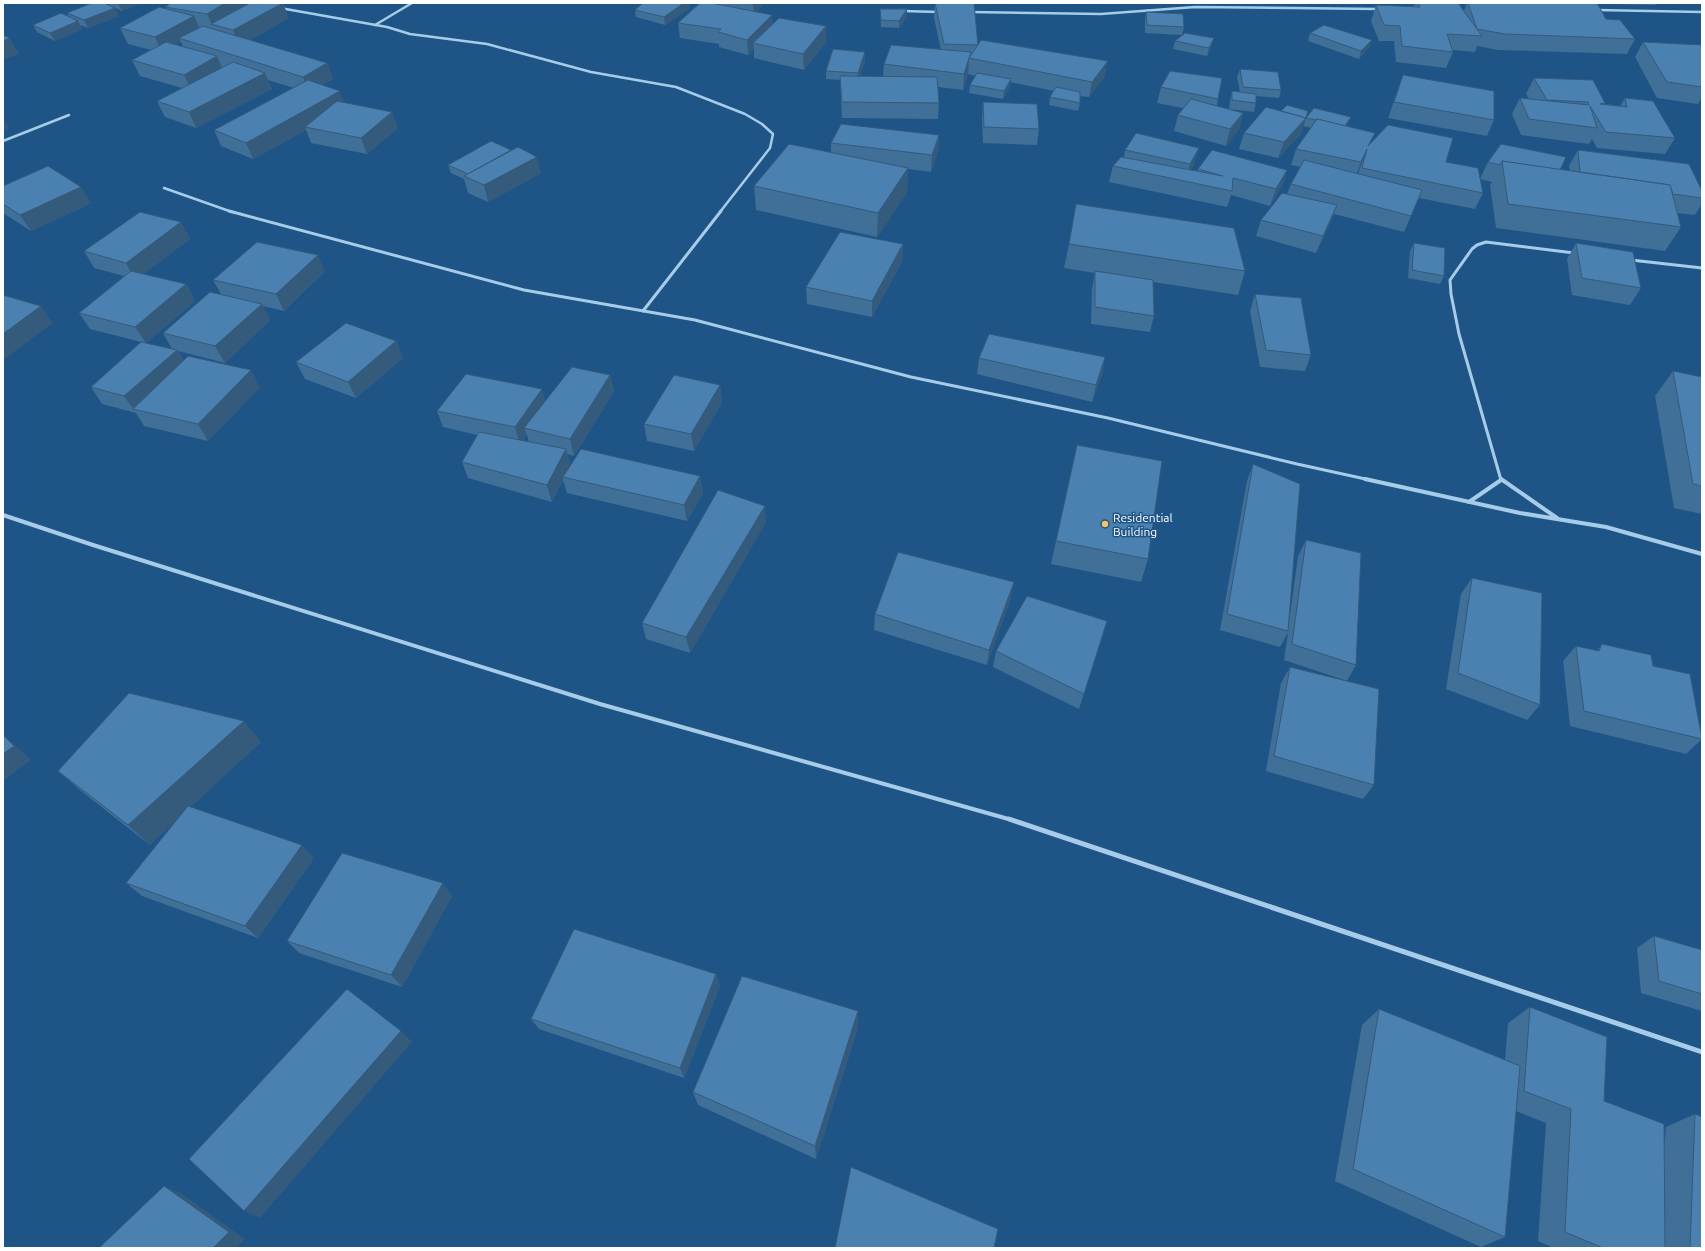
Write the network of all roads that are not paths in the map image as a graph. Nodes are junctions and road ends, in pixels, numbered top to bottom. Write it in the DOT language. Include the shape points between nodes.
graph roads {
  1 [pos="412,3"];
  2 [pos="277,7"];
  3 [pos="1381,9"];
  4 [pos="1592,10"];
  5 [pos="901,11"];
  6 [pos="941,12"];
  7 [pos="965,12"];
  8 [pos="1702,12"];
  9 [pos="375,25"];
  10 [pos="69,116"];
  11 [pos="3,141"];
  12 [pos="164,188"];
  13 [pos="1579,253"];
  14 [pos="1625,259"];
  15 [pos="1702,268"];
  16 [pos="643,311"];
  17 [pos="1501,480"];
  18 [pos="1469,502"];
  19 [pos="3,515"];
  20 [pos="1559,520"];
  21 [pos="1702,554"];
  22 [pos="1702,1052"];
  1 -- 9 [label="street"];
  2 -- 9 [label="street"];
  3 -- 7 [label="street" via="1195,7 1101,14"];
  4 -- 8 [label="street"];
  5 -- 6 [label="street"];
  9 -- 16 [label="street" via="410,34 487,44 591,72 676,87 745,114 773,134 770,148"];
  10 -- 11 [label="street"];
  12 -- 16 [label="street" via="235,213 524,290"];
  13 -- 17 [label="street" via="1486,242 1472,249 1450,280 1460,334"];
  14 -- 15 [label="street"];
  16 -- 18 [label="street" via="696,320 911,377 1108,418"];
  17 -- 18 [label="street"];
  17 -- 20 [label="street"];
  18 -- 20 [label="street"];
  19 -- 22 [label="street" via="600,704 1019,822"];
  20 -- 21 [label="street" via="1606,527"];
}
